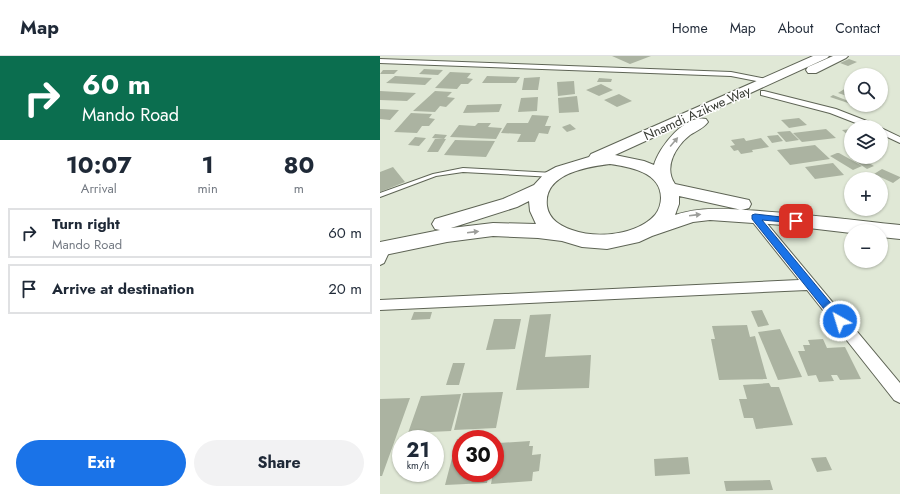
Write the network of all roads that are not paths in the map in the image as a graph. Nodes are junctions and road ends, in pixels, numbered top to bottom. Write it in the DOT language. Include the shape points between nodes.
graph roads {
  1 [pos="823,56"];
  2 [pos="842,56"];
  3 [pos="380,61"];
  4 [pos="765,87"];
  5 [pos="856,120"];
  6 [pos="888,134"];
  7 [pos="900,140"];
  8 [pos="570,166"];
  9 [pos="547,182"];
  10 [pos="665,183"];
  11 [pos="380,195"];
  12 [pos="755,217"];
  13 [pos="900,220"];
  14 [pos="645,232"];
  15 [pos="900,232"];
  16 [pos="572,238"];
  17 [pos="381,248"];
  18 [pos="810,285"];
  19 [pos="380,305"];
  20 [pos="900,395"];
  1 -- 4 [label="highway, Nnamdi Azikwe Way"];
  2 -- 4 [label="highway, Nnamdi Azikwe Way"];
  3 -- 4 [label="street" via="724,74"];
  4 -- 5 [label="street"];
  4 -- 8 [label="highway, Nnamdi Azikwe Way"];
  10 -- 4 [label="highway, Nnamdi Azikwe Way, one-way" via="661,166 673,143 682,134"];
  6 -- 7 [label="street"];
  8 -- 9 [label="highway"];
  8 -- 10 [label="highway" via="603,160 630,162 648,168"];
  9 -- 11 [label="lane" via="463,170 435,175"];
  9 -- 16 [label="highway" via="537,202 540,216 552,229"];
  9 -- 17 [label="highway" via="510,203"];
  10 -- 13 [label="highway" via="716,200 749,206"];
  10 -- 14 [label="highway" via="671,203 663,219"];
  14 -- 12 [label="highway, one-way" via="691,216 710,214"];
  12 -- 15 [label="highway"];
  12 -- 18 [label="street"];
  14 -- 16 [label="highway" via="622,240 596,242"];
  17 -- 16 [label="highway, one-way" via="497,229 532,230"];
  18 -- 19 [label="street"];
  18 -- 20 [label="street"];
}
